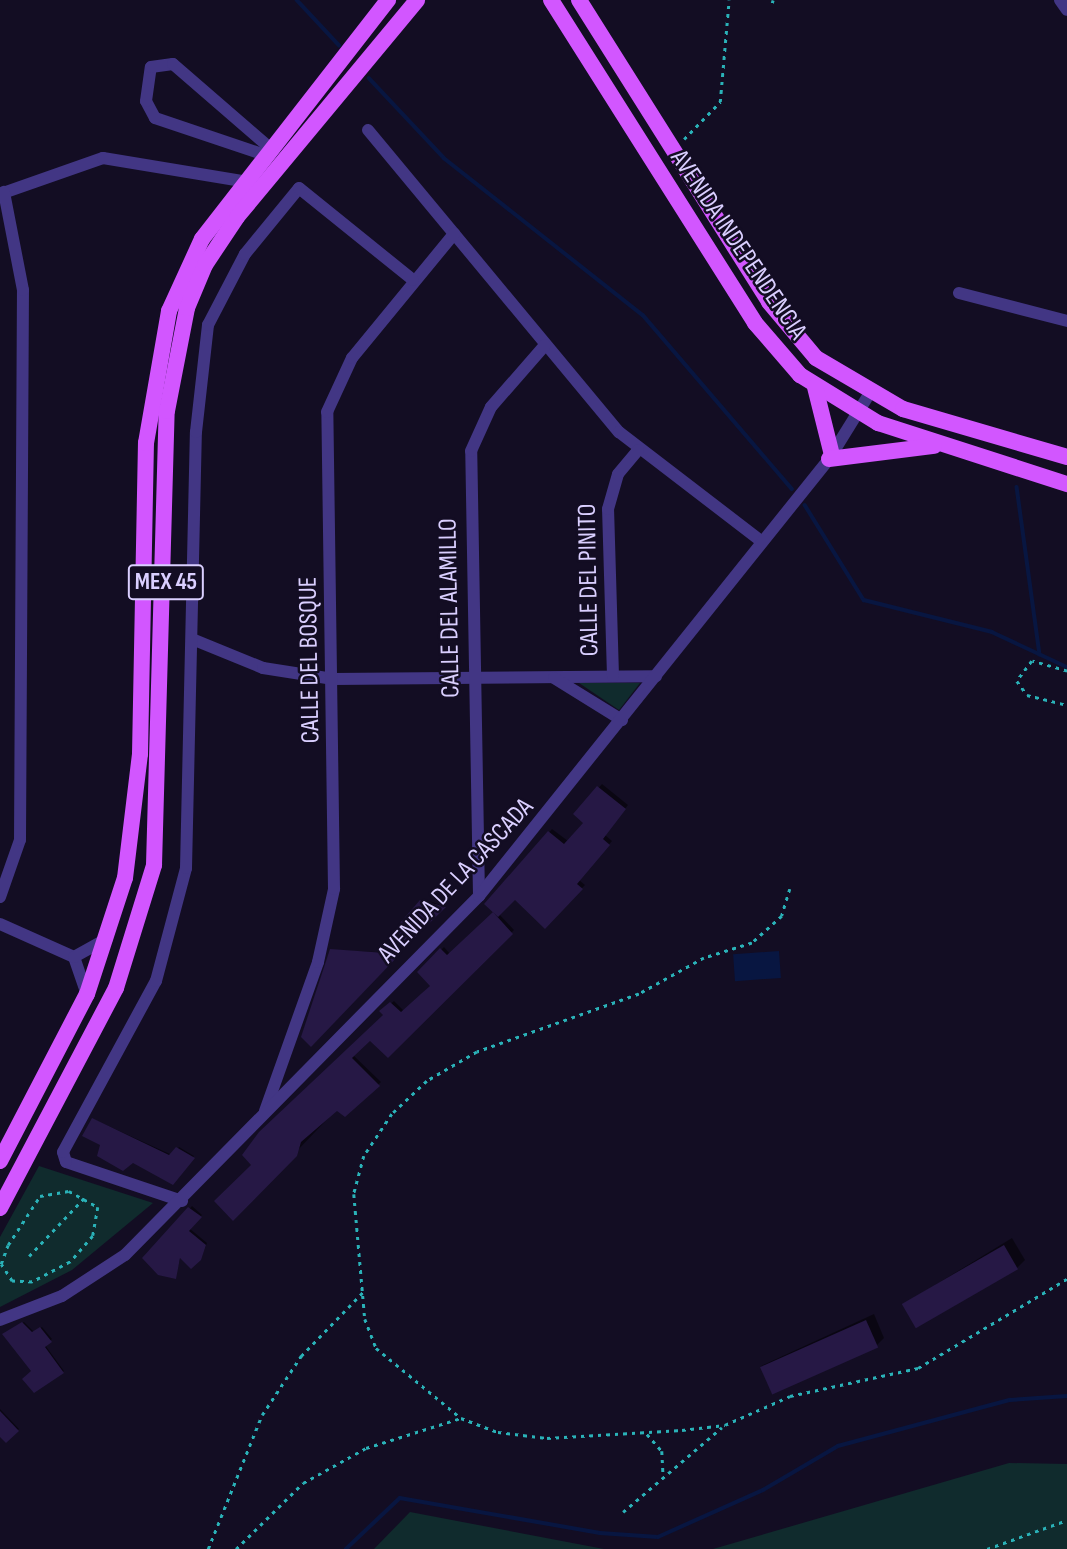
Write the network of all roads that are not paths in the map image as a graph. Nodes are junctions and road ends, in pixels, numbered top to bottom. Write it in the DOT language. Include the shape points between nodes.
graph roads {
  1 [pos="388,0"];
  2 [pos="416,0"];
  3 [pos="551,0"];
  4 [pos="579,0"];
  5 [pos="1060,0"];
  6 [pos="1067,10"];
  7 [pos="368,130"];
  8 [pos="268,152"];
  9 [pos="244,181"];
  10 [pos="265,184"];
  11 [pos="2,193"];
  12 [pos="454,234"];
  13 [pos="413,280"];
  14 [pos="959,293"];
  15 [pos="1067,321"];
  16 [pos="545,345"];
  17 [pos="814,387"];
  18 [pos="870,393"];
  19 [pos="858,414"];
  20 [pos="940,445"];
  21 [pos="638,450"];
  22 [pos="830,457"];
  23 [pos="1067,457"];
  24 [pos="1067,484"];
  25 [pos="761,541"];
  26 [pos="192,639"];
  27 [pos="613,676"];
  28 [pos="656,676"];
  29 [pos="553,678"];
  30 [pos="333,679"];
  31 [pos="474,679"];
  32 [pos="622,720"];
  33 [pos="479,896"];
  34 [pos="0,897"];
  35 [pos="0,924"];
  36 [pos="109,938"];
  37 [pos="74,957"];
  38 [pos="87,994"];
  39 [pos="263,1116"];
  40 [pos="0,1161"];
  41 [pos="182,1201"];
  42 [pos="0,1208"];
  43 [pos="0,1320"];
  1 -- 8 [label="main road, MEX 45"];
  2 -- 10 [label="main road, MEX 45"];
  3 -- 17 [label="main road, AVENIDA INDEPENDENCIA" via="755,323"];
  4 -- 18 [label="main road, AVENIDA INDEPENDENCIA" via="785,324 816,358"];
  5 -- 6 [label="street"];
  7 -- 12 [label="street"];
  8 -- 8 [label="street" via="155,118 147,109 151,66 173,64"];
  8 -- 9 [label="main road, MEX 45"];
  9 -- 10 [label="street"];
  9 -- 11 [label="street" via="103,158"];
  9 -- 36 [label="main road, MEX 45" via="188,264 155,372 144,478 137,801"];
  10 -- 42 [label="main road, MEX 45" via="205,265 172,366 160,819 148,897 110,999"];
  11 -- 34 [label="street" via="22,281 20,840"];
  12 -- 13 [label="street, CALLE DEL BOSQUE"];
  12 -- 16 [label="street"];
  13 -- 26 [label="street" via="304,189 290,193 262,228 208,325 198,387"];
  13 -- 30 [label="street, CALLE DEL BOSQUE" via="340,375 327,412"];
  14 -- 15 [label="street"];
  16 -- 21 [label="street"];
  16 -- 31 [label="street, CALLE DEL ALAMILLO" via="491,407 471,451"];
  17 -- 19 [label="main road, AVENIDA INDEPENDENCIA"];
  17 -- 22 [label="main road"];
  18 -- 19 [label="street, AVENIDA DE LA CASCADA"];
  18 -- 23 [label="main road, AVENIDA INDEPENDENCIA" via="932,420"];
  19 -- 20 [label="main road, AVENIDA INDEPENDENCIA"];
  19 -- 22 [label="street, AVENIDA DE LA CASCADA"];
  20 -- 22 [label="main road"];
  20 -- 24 [label="main road, AVENIDA INDEPENDENCIA"];
  21 -- 25 [label="street"];
  21 -- 27 [label="street, CALLE DEL PINITO" via="618,474 608,509"];
  22 -- 25 [label="street, AVENIDA DE LA CASCADA"];
  25 -- 28 [label="street, AVENIDA DE LA CASCADA"];
  26 -- 30 [label="street" via="263,668"];
  26 -- 41 [label="street" via="188,837 177,915 156,981 65,1147 66,1162"];
  27 -- 28 [label="street"];
  27 -- 29 [label="street"];
  28 -- 32 [label="street, AVENIDA DE LA CASCADA"];
  29 -- 31 [label="street"];
  29 -- 32 [label="street"];
  30 -- 31 [label="street"];
  30 -- 39 [label="street, CALLE DEL BOSQUE" via="330,912"];
  31 -- 33 [label="street, CALLE DEL ALAMILLO"];
  32 -- 33 [label="street, AVENIDA DE LA CASCADA"];
  33 -- 39 [label="street, AVENIDA DE LA CASCADA"];
  35 -- 37 [label="street"];
  36 -- 37 [label="street"];
  36 -- 38 [label="main road, MEX 45"];
  37 -- 38 [label="street"];
  38 -- 40 [label="main road, MEX 45"];
  39 -- 41 [label="street, AVENIDA DE LA CASCADA"];
  41 -- 43 [label="street, AVENIDA DE LA CASCADA" via="88,1281"];
}
